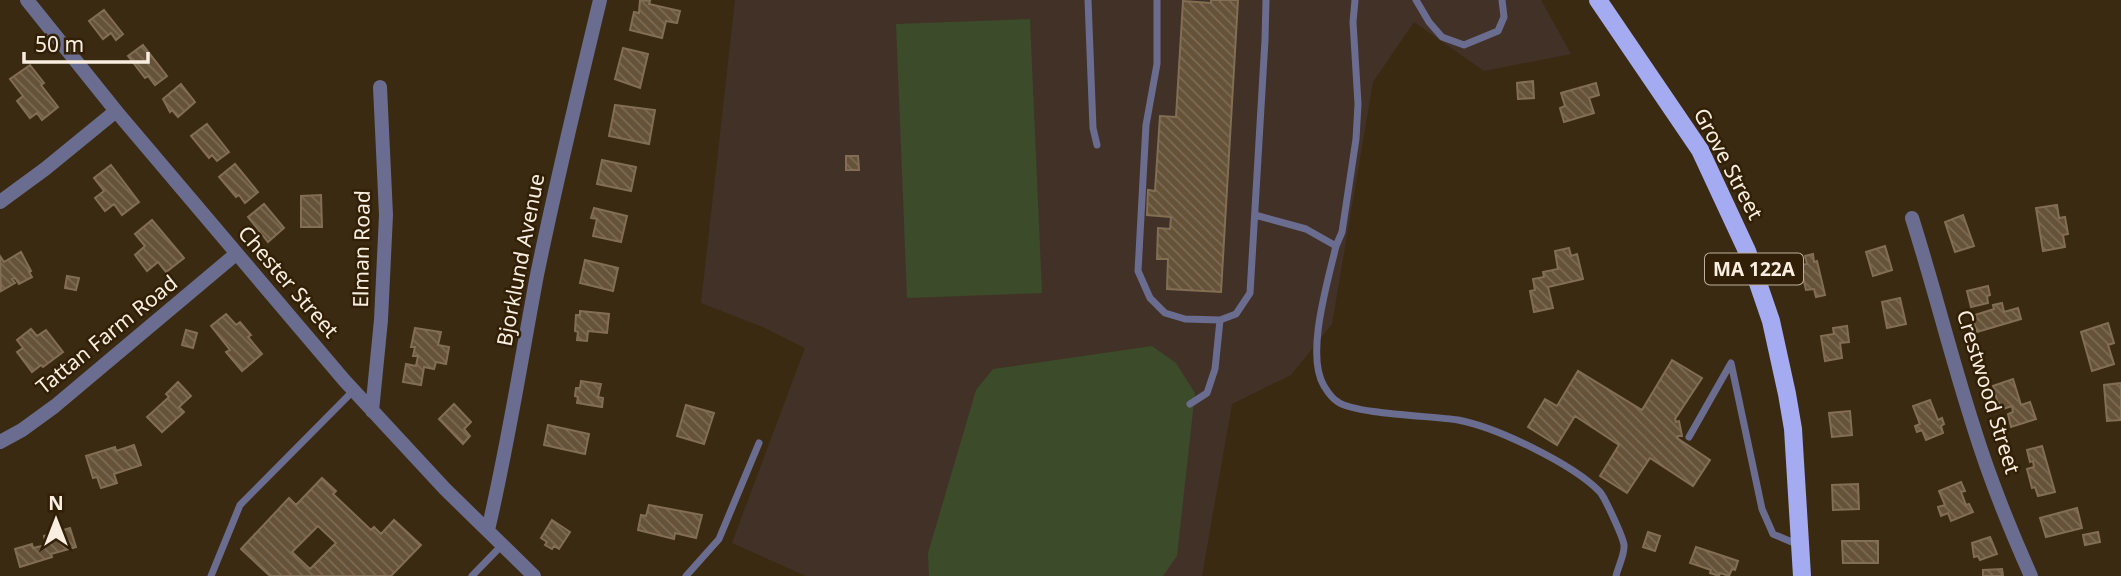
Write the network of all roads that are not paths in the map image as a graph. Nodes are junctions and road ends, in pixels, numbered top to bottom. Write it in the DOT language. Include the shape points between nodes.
graph roads {
  1 [pos="27,0"];
  2 [pos="600,0"];
  3 [pos="1088,0"];
  4 [pos="1157,0"];
  5 [pos="1266,0"];
  6 [pos="1355,0"];
  7 [pos="1416,0"];
  8 [pos="1502,0"];
  9 [pos="1598,0"];
  10 [pos="380,87"];
  11 [pos="116,111"];
  12 [pos="1097,145"];
  13 [pos="0,202"];
  14 [pos="1255,215"];
  15 [pos="1912,218"];
  16 [pos="1336,246"];
  17 [pos="236,254"];
  18 [pos="1220,320"];
  19 [pos="354,391"];
  20 [pos="1190,404"];
  21 [pos="372,411"];
  22 [pos="1689,437"];
  23 [pos="0,442"];
  24 [pos="759,443"];
  25 [pos="488,530"];
  26 [pos="502,545"];
  27 [pos="1800,545"];
  28 [pos="211,576"];
  29 [pos="472,576"];
  30 [pos="534,576"];
  31 [pos="686,576"];
  32 [pos="1616,576"];
  33 [pos="1802,576"];
  34 [pos="2031,576"];
  1 -- 11 [label="street, Chester Street"];
  2 -- 25 [label="street, Bjorklund Avenue" via="538,274"];
  3 -- 12 [label="lane"];
  4 -- 18 [label="lane" via="1157,64 1146,125 1138,271 1150,298 1165,313"];
  5 -- 14 [label="lane"];
  6 -- 16 [label="lane" via="1356,139"];
  7 -- 8 [label="lane" via="1442,37 1464,45 1498,31 1504,17"];
  9 -- 27 [label="main road, Grove Street / MA 122A" via="1700,150 1747,251 1771,321 1787,394"];
  10 -- 21 [label="street, Elman Road" via="386,215"];
  11 -- 13 [label="street"];
  11 -- 17 [label="street, Chester Street"];
  14 -- 16 [label="lane" via="1306,229"];
  14 -- 18 [label="lane" via="1250,293 1236,314"];
  15 -- 34 [label="street, Crestwood Street" via="1973,426"];
  16 -- 32 [label="lane" via="1316,344 1317,370 1324,388 1339,403 1360,410 1462,421 1538,450 1576,472 1601,494 1615,522 1624,546"];
  17 -- 19 [label="street, Chester Street"];
  17 -- 23 [label="street, Tattan Farm Road" via="55,406"];
  18 -- 20 [label="lane" via="1215,369 1207,393"];
  19 -- 21 [label="street, Chester Street"];
  19 -- 28 [label="lane" via="240,505"];
  21 -- 25 [label="street, Chester Street"];
  22 -- 27 [label="lane" via="1731,363 1768,525 1773,534"];
  24 -- 31 [label="lane" via="719,539"];
  25 -- 26 [label="street, Chester Street"];
  26 -- 29 [label="lane"];
  26 -- 30 [label="street, Chester Street"];
  27 -- 33 [label="main road, Grove Street / MA 122A"];
}
